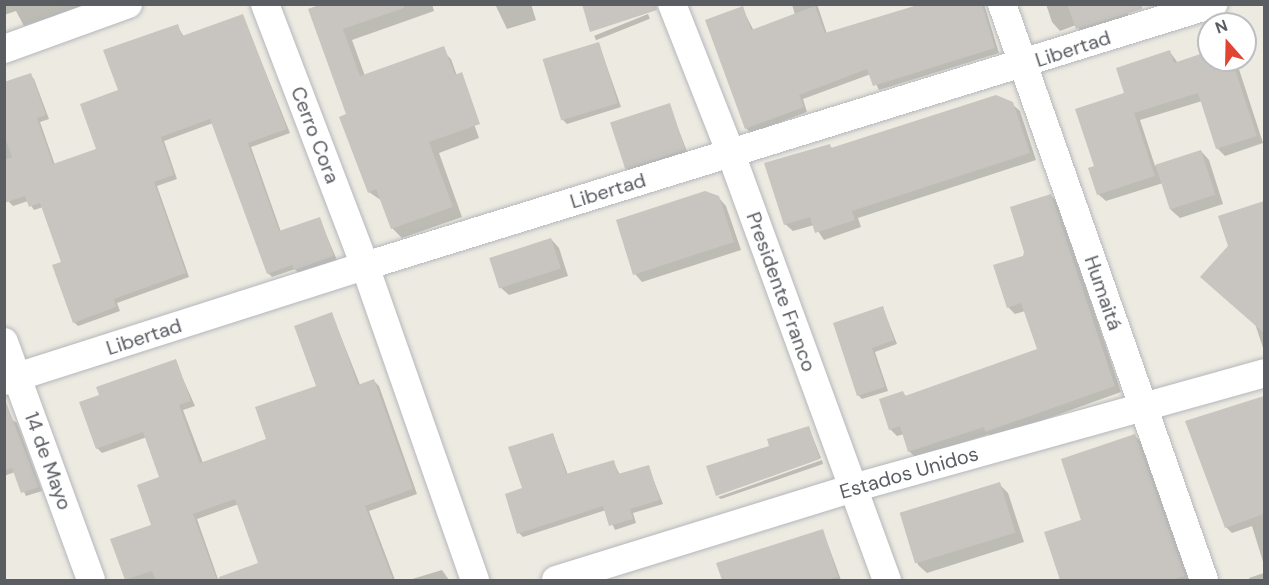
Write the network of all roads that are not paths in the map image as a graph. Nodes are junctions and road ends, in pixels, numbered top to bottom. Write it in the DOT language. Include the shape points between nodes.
graph roads {
  1 [pos="128,4"];
  2 [pos="266,4"];
  3 [pos="672,4"];
  4 [pos="1002,4"];
  5 [pos="1213,4"];
  6 [pos="4,49"];
  7 [pos="1023,64"];
  8 [pos="731,154"];
  9 [pos="365,266"];
  10 [pos="4,342"];
  11 [pos="1264,373"];
  12 [pos="11,379"];
  13 [pos="1143,406"];
  14 [pos="853,488"];
  15 [pos="91,580"];
  16 [pos="475,580"];
  17 [pos="556,580"];
  18 [pos="887,580"];
  19 [pos="1204,580"];
  1 -- 6 [label="street"];
  2 -- 9 [label="street, Cerro Cora"];
  3 -- 8 [label="street, Presidente Franco"];
  4 -- 7 [label="street, Humaitá"];
  5 -- 7 [label="street, Libertad"];
  7 -- 8 [label="street, Libertad"];
  7 -- 13 [label="street, Humaitá"];
  8 -- 9 [label="street, Libertad"];
  8 -- 14 [label="street, Presidente Franco"];
  9 -- 12 [label="street, Libertad"];
  9 -- 16 [label="street, Cerro Cora"];
  10 -- 12 [label="street, 14 de Mayo"];
  11 -- 13 [label="street, Estados Unidos"];
  12 -- 15 [label="street, 14 de Mayo"];
  13 -- 14 [label="street, Estados Unidos"];
  13 -- 19 [label="street, Humaitá"];
  14 -- 17 [label="street, Estados Unidos"];
  14 -- 18 [label="street, Presidente Franco"];
}
